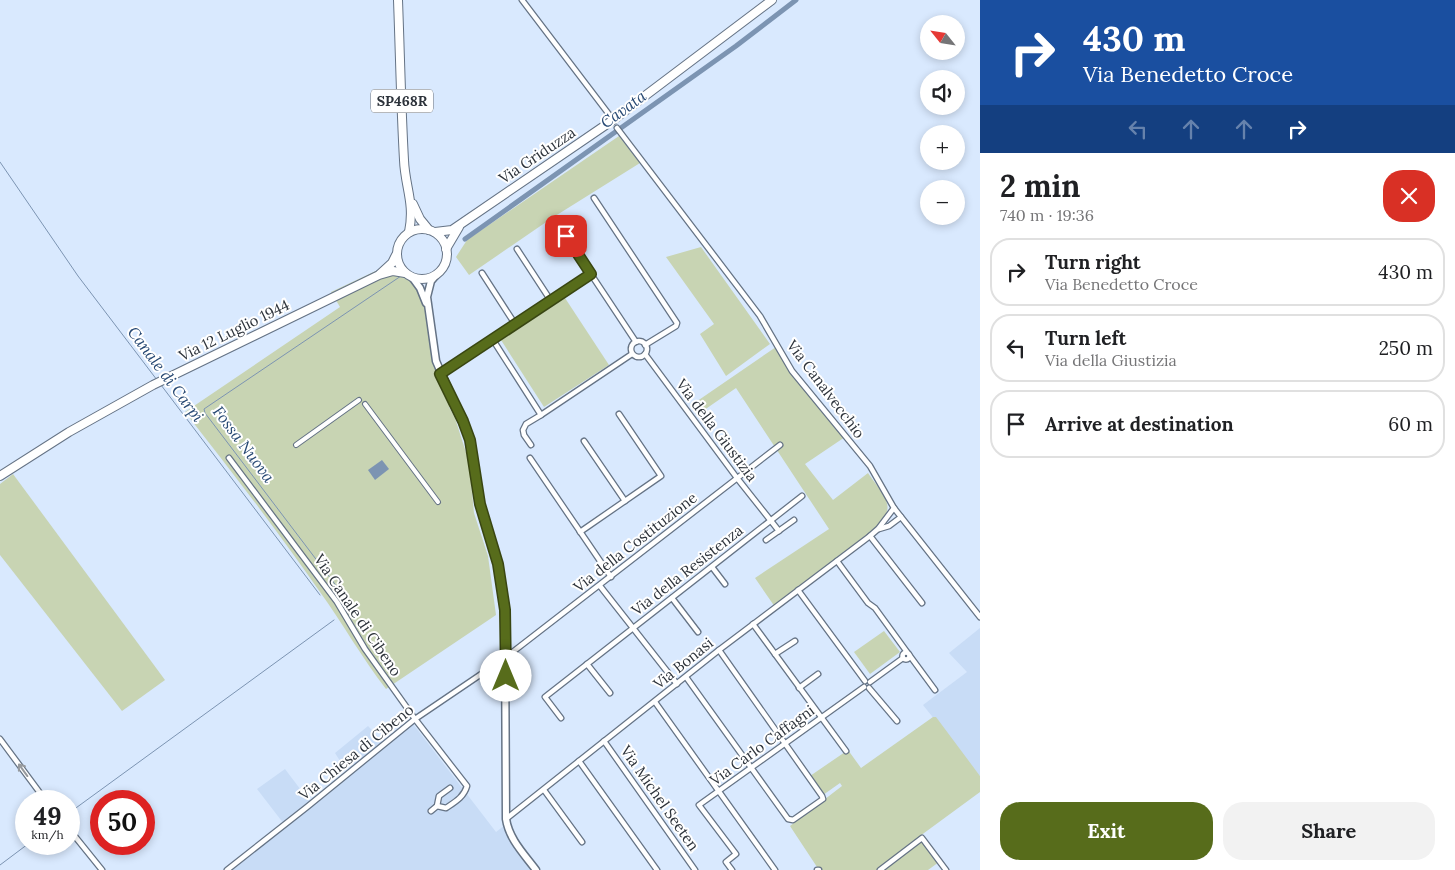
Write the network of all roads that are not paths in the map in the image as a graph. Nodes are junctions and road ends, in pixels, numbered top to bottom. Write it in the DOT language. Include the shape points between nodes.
graph roads {
  1 [pos="398,0"];
  2 [pos="522,0"];
  3 [pos="772,0"];
  4 [pos="611,117"];
  5 [pos="617,128"];
  6 [pos="594,198"];
  7 [pos="412,202"];
  8 [pos="557,223"];
  9 [pos="460,225"];
  10 [pos="432,231"];
  11 [pos="409,232"];
  12 [pos="446,249"];
  13 [pos="517,249"];
  14 [pos="396,255"];
  15 [pos="482,273"];
  16 [pos="437,274"];
  17 [pos="591,274"];
  18 [pos="380,275"];
  19 [pos="409,275"];
  20 [pos="551,301"];
  21 [pos="427,308"];
  22 [pos="515,324"];
  23 [pos="493,340"];
  24 [pos="636,342"];
  25 [pos="645,345"];
  26 [pos="632,354"];
  27 [pos="645,354"];
  28 [pos="440,374"];
  29 [pos="359,400"];
  30 [pos="365,404"];
  31 [pos="619,414"];
  32 [pos="541,415"];
  33 [pos="584,441"];
  34 [pos="296,445"];
  35 [pos="531,445"];
  36 [pos="780,445"];
  37 [pos="229,458"];
  38 [pos="530,458"];
  39 [pos="0,476"];
  40 [pos="737,478"];
  41 [pos="802,496"];
  42 [pos="625,501"];
  43 [pos="438,502"];
  44 [pos="894,508"];
  45 [pos="902,517"];
  46 [pos="771,520"];
  47 [pos="794,520"];
  48 [pos="878,529"];
  49 [pos="779,531"];
  50 [pos="580,532"];
  51 [pos="870,536"];
  52 [pos="766,540"];
  53 [pos="837,561"];
  54 [pos="712,567"];
  55 [pos="611,578"];
  56 [pos="725,584"];
  57 [pos="600,586"];
  58 [pos="798,590"];
  59 [pos="672,598"];
  60 [pos="922,603"];
  61 [pos="980,617"];
  62 [pos="753,624"];
  63 [pos="632,629"];
  64 [pos="698,632"];
  65 [pos="795,641"];
  66 [pos="719,650"];
  67 [pos="775,654"];
  68 [pos="908,654"];
  69 [pos="505,658"];
  70 [pos="587,664"];
  71 [pos="818,674"];
  72 [pos="686,677"];
  73 [pos="677,684"];
  74 [pos="867,685"];
  75 [pos="800,688"];
  76 [pos="934,690"];
  77 [pos="610,692"];
  78 [pos="655,702"];
  79 [pos="561,718"];
  80 [pos="822,718"];
  81 [pos="415,719"];
  82 [pos="896,721"];
  83 [pos="0,739"];
  84 [pos="604,741"];
  85 [pos="786,744"];
  86 [pos="846,751"];
  87 [pos="579,761"];
  88 [pos="752,768"];
  89 [pos="450,788"];
  90 [pos="38,790"];
  91 [pos="544,790"];
  92 [pos="720,791"];
  93 [pos="437,806"];
  94 [pos="431,811"];
  95 [pos="506,819"];
  96 [pos="582,842"];
  97 [pos="80,843"];
  98 [pos="883,869"];
  99 [pos="102,870"];
  100 [pos="227,870"];
  101 [pos="536,870"];
  102 [pos="657,870"];
  103 [pos="695,870"];
  104 [pos="732,870"];
  105 [pos="775,870"];
  106 [pos="946,870"];
  1 -- 7 [label="main road, SP468R" via="404,163"];
  2 -- 4 [label="street"];
  3 -- 9 [label="main road, Via Griduzza" via="613,120"];
  5 -- 44 [label="street, Via Canalvecchio" via="760,316 792,371 870,466"];
  6 -- 25 [label="street" via="677,323"];
  7 -- 10 [label="main road, SP468R" via="420,219"];
  7 -- 11 [label="main road, SP468R"];
  8 -- 17 [label="street"];
  9 -- 10 [label="main road, Via Griduzza" via="452,230"];
  9 -- 12 [label="main road, Via Griduzza"];
  10 -- 11 [label="main road" via="422,228"];
  10 -- 12 [label="main road, SP468R"];
  11 -- 14 [label="main road, SP468R" via="400,242"];
  12 -- 16 [label="main road" via="445,263"];
  13 -- 20 [label="street"];
  14 -- 18 [label="main road"];
  14 -- 19 [label="main road" via="399,265"];
  15 -- 22 [label="street"];
  16 -- 19 [label="main road" via="425,279"];
  16 -- 21 [label="main road" via="428,289"];
  17 -- 20 [label="street"];
  17 -- 24 [label="street"];
  18 -- 19 [label="main road" via="393,271"];
  18 -- 39 [label="main road, Via 12 Luglio 1944" via="166,378 69,432"];
  19 -- 21 [label="main road" via="420,288"];
  20 -- 22 [label="street"];
  21 -- 28 [label="main road"];
  22 -- 23 [label="street"];
  23 -- 28 [label="street"];
  23 -- 32 [label="street"];
  24 -- 25 [label="street"];
  24 -- 26 [label="street" via="631,347"];
  25 -- 27 [label="street"];
  26 -- 27 [label="street" via="640,357"];
  26 -- 32 [label="street"];
  27 -- 40 [label="street, Via della Giustizia"];
  28 -- 69 [label="main road" via="471,445 480,504 503,590"];
  29 -- 34 [label="street"];
  30 -- 43 [label="street"];
  31 -- 42 [label="street" via="661,476"];
  32 -- 35 [label="street" via="526,424 523,430"];
  33 -- 42 [label="street"];
  36 -- 40 [label="street, Via della Costituzione"];
  37 -- 81 [label="street, Via Canale di Cibeno" via="337,602 365,649"];
  38 -- 50 [label="street"];
  40 -- 46 [label="street, Via della Giustizia"];
  40 -- 55 [label="street, Via della Costituzione"];
  41 -- 46 [label="street, Via della Resistenza"];
  42 -- 50 [label="street"];
  44 -- 45 [label="street, Via Canalvecchio"];
  44 -- 48 [label="street, Via Bonasi"];
  45 -- 48 [label="street, Via Bonasi"];
  45 -- 61 [label="street, Via Canalvecchio"];
  46 -- 49 [label="street, Via della Giustizia"];
  46 -- 54 [label="street, Via della Resistenza"];
  47 -- 49 [label="street"];
  48 -- 51 [label="street, Via Bonasi"];
  49 -- 52 [label="street"];
  50 -- 55 [label="street"];
  51 -- 53 [label="street, Via Bonasi"];
  51 -- 60 [label="street"];
  53 -- 58 [label="street, Via Bonasi"];
  53 -- 68 [label="street"];
  54 -- 56 [label="street"];
  54 -- 59 [label="street, Via della Resistenza"];
  55 -- 57 [label="street, Via della Costituzione"];
  57 -- 63 [label="street"];
  57 -- 69 [label="street, Via della Costituzione"];
  58 -- 62 [label="street, Via Bonasi"];
  58 -- 74 [label="street"];
  59 -- 63 [label="street, Via della Resistenza"];
  59 -- 64 [label="street"];
  62 -- 66 [label="street, Via Bonasi"];
  62 -- 67 [label="street"];
  63 -- 70 [label="street, Via della Resistenza"];
  63 -- 73 [label="street"];
  65 -- 67 [label="street"];
  66 -- 72 [label="street, Via Bonasi"];
  66 -- 85 [label="street"];
  67 -- 75 [label="street"];
  68 -- 74 [label="street, Via Carlo Caffagni" via="903,653 903,658"];
  68 -- 76 [label="street"];
  69 -- 81 [label="street, Via Chiesa di Cibeno"];
  69 -- 95 [label="main road"];
  70 -- 77 [label="street"];
  70 -- 79 [label="street, Via della Resistenza" via="545,697"];
  71 -- 75 [label="street"];
  72 -- 73 [label="street, Via Bonasi"];
  72 -- 88 [label="street"];
  73 -- 78 [label="street, Via Bonasi"];
  74 -- 80 [label="street, Via Carlo Caffagni"];
  74 -- 82 [label="street"];
  75 -- 80 [label="street"];
  78 -- 84 [label="street, Via Bonasi"];
  78 -- 92 [label="street"];
  80 -- 85 [label="street, Via Carlo Caffagni"];
  80 -- 86 [label="street"];
  81 -- 93 [label="street, Via Canale di Cibeno" via="467,786 461,797 446,808"];
  81 -- 100 [label="street, Via Chiesa di Cibeno"];
  90 -- 83 [label="street, one-way"];
  84 -- 87 [label="street, Via Bonasi"];
  84 -- 103 [label="street, Via Michel Seeten"];
  85 -- 88 [label="street, Via Carlo Caffagni"];
  85 -- 88 [label="street" via="823,799 790,820"];
  87 -- 91 [label="street, Via Bonasi"];
  87 -- 102 [label="street"];
  88 -- 92 [label="street, Via Carlo Caffagni"];
  89 -- 93 [label="street" via="438,796"];
  91 -- 95 [label="street, Via Bonasi"];
  91 -- 96 [label="street"];
  92 -- 104 [label="street, Via Carlo Caffagni" via="700,805 736,854 726,862"];
  92 -- 105 [label="street"];
  93 -- 94 [label="street"];
  95 -- 101 [label="main road" via="512,838"];
  97 -- 99 [label="street"];
  98 -- 106 [label="street" via="922,838"];
}
